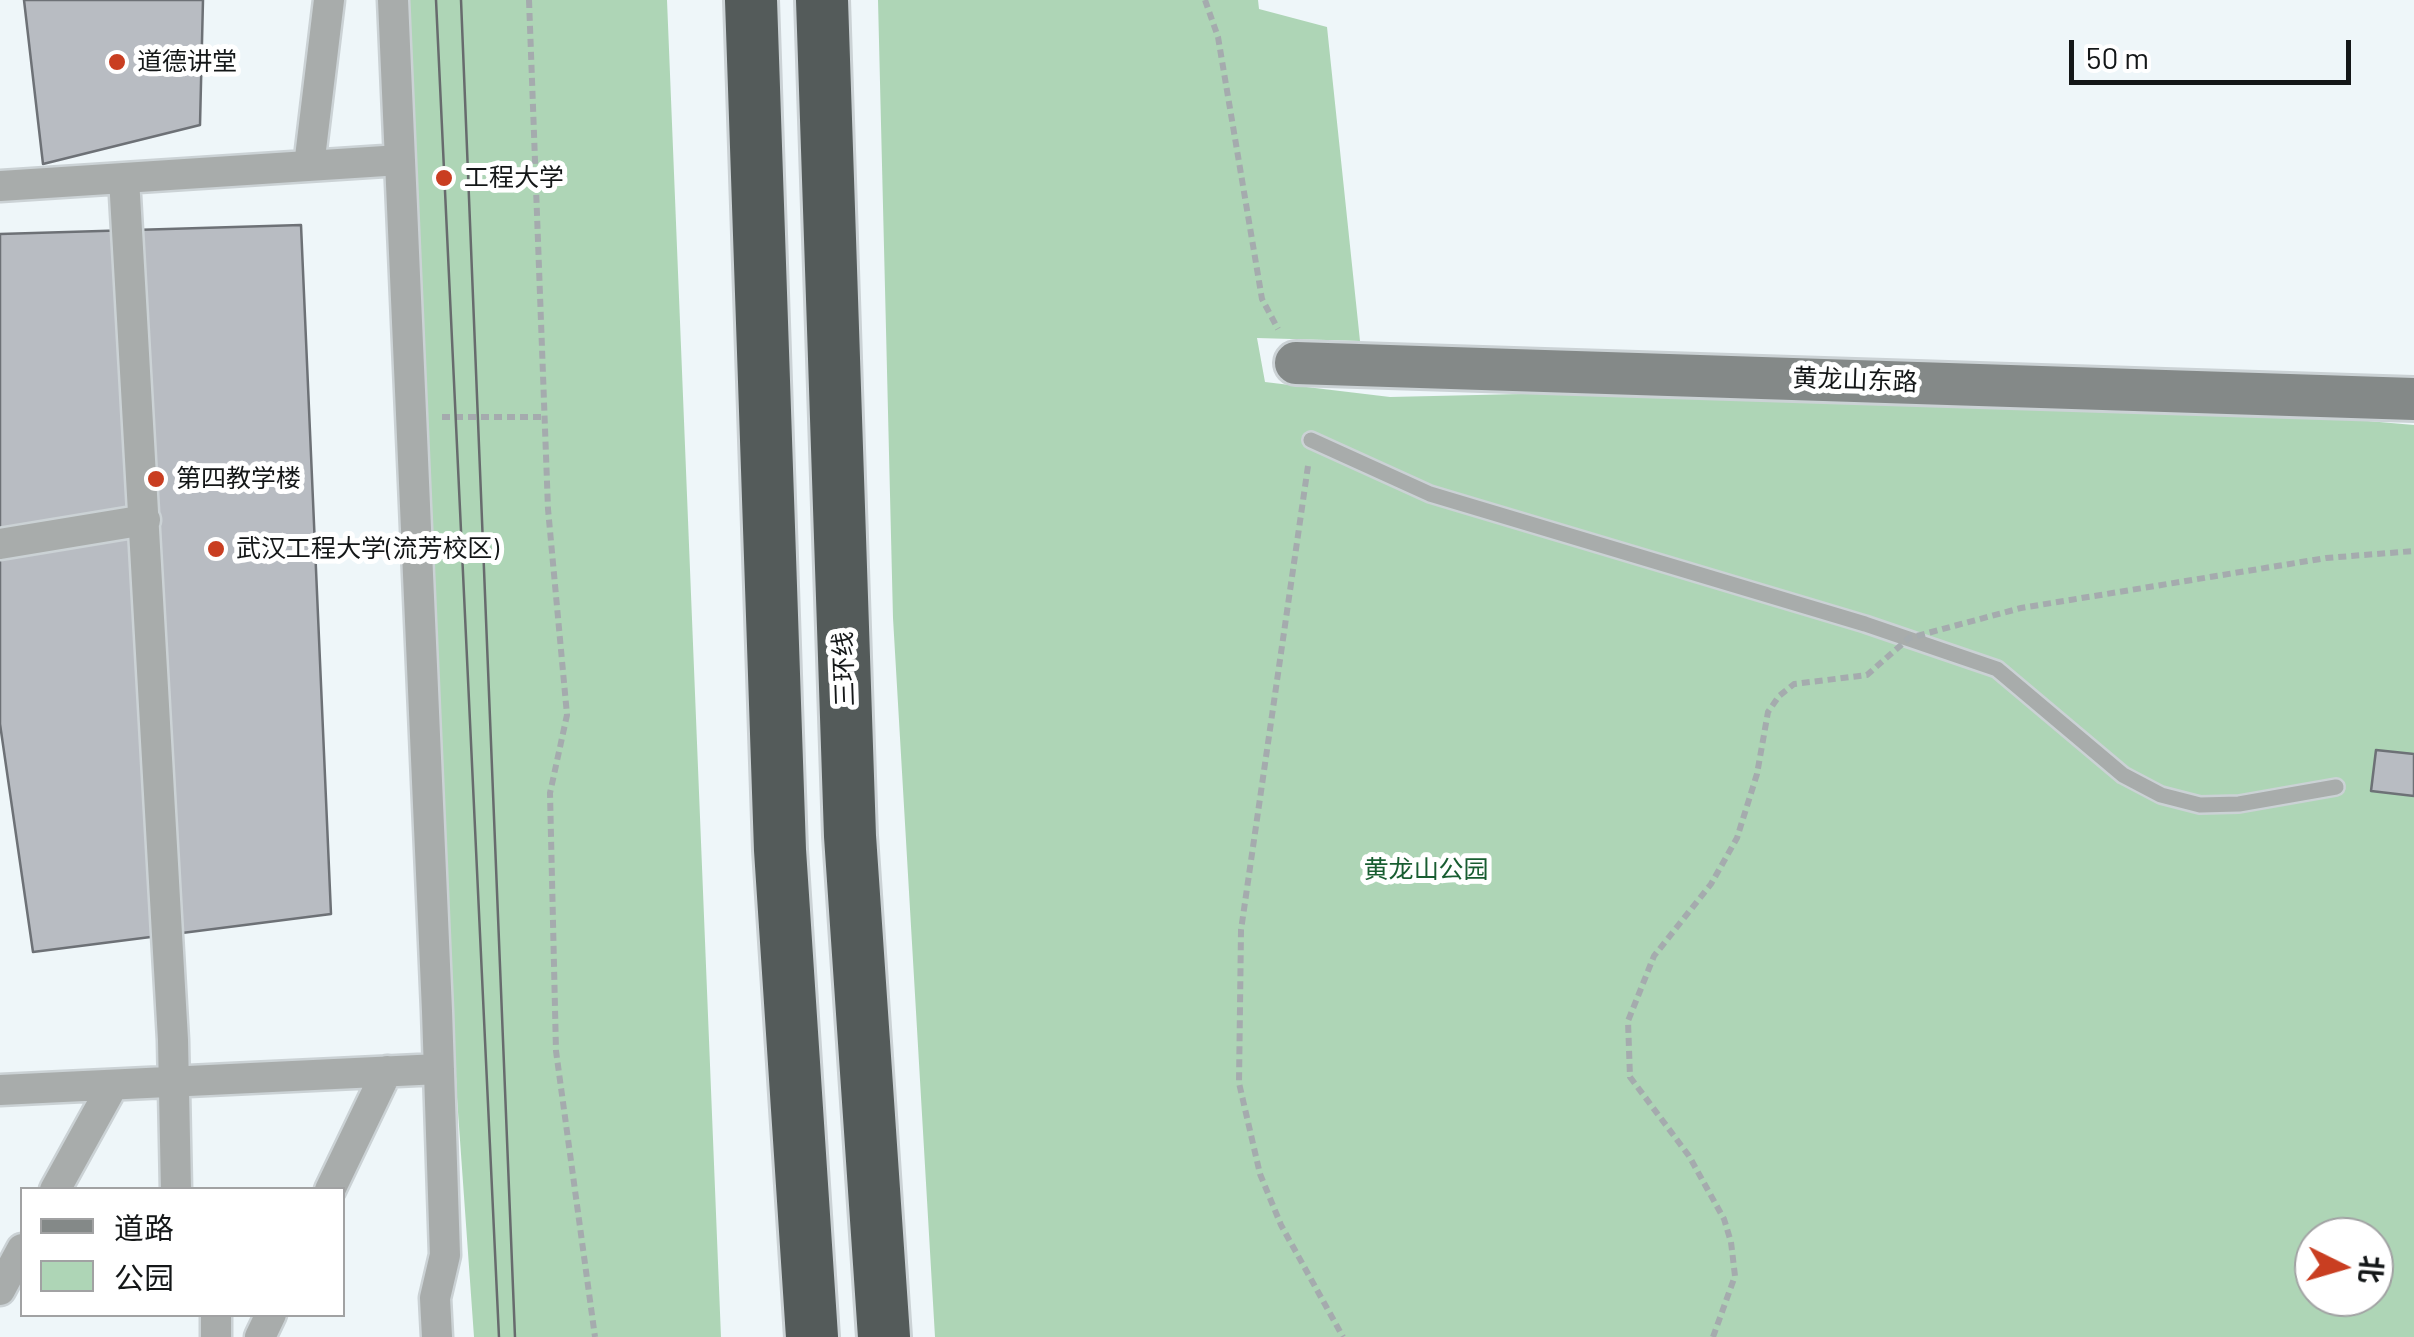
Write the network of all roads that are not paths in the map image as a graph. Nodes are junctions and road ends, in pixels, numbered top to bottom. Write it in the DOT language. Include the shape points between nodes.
graph roads {
  1 [pos="329,0"];
  2 [pos="394,0"];
  3 [pos="751,0"];
  4 [pos="822,0"];
  5 [pos="400,160"];
  6 [pos="310,166"];
  7 [pos="124,178"];
  8 [pos="0,186"];
  9 [pos="1296,363"];
  10 [pos="2414,399"];
  11 [pos="1312,440"];
  12 [pos="145,520"];
  13 [pos="0,544"];
  14 [pos="2336,787"];
  15 [pos="439,1068"];
  16 [pos="387,1071"];
  17 [pos="175,1081"];
  18 [pos="113,1084"];
  19 [pos="0,1090"];
  20 [pos="57,1187"];
  21 [pos="176,1187"];
  22 [pos="331,1187"];
  23 [pos="20,1253"];
  24 [pos="0,1290"];
  25 [pos="437,1337"];
  26 [pos="812,1337"];
  27 [pos="884,1337"];
  1 -- 6 [label="street"];
  2 -- 5 [label="street"];
  3 -- 26 [label="highway" via="780,850"];
  4 -- 27 [label="highway, 三环线" via="849,820"];
  5 -- 6 [label="street"];
  5 -- 15 [label="street"];
  6 -- 7 [label="street"];
  7 -- 8 [label="street"];
  7 -- 12 [label="street"];
  9 -- 10 [label="street, 黄龙山东路"];
  11 -- 14 [label="lane" via="1430,494 1997,669 2122,774 2162,795 2239,804"];
  12 -- 13 [label="street"];
  12 -- 17 [label="street"];
  15 -- 16 [label="street"];
  15 -- 25 [label="street" via="445,1255 435,1298"];
  16 -- 17 [label="street"];
  16 -- 22 [label="street"];
  17 -- 18 [label="street"];
  17 -- 21 [label="street"];
  18 -- 19 [label="street"];
  18 -- 20 [label="street"];
  23 -- 24 [label="street"];
}
